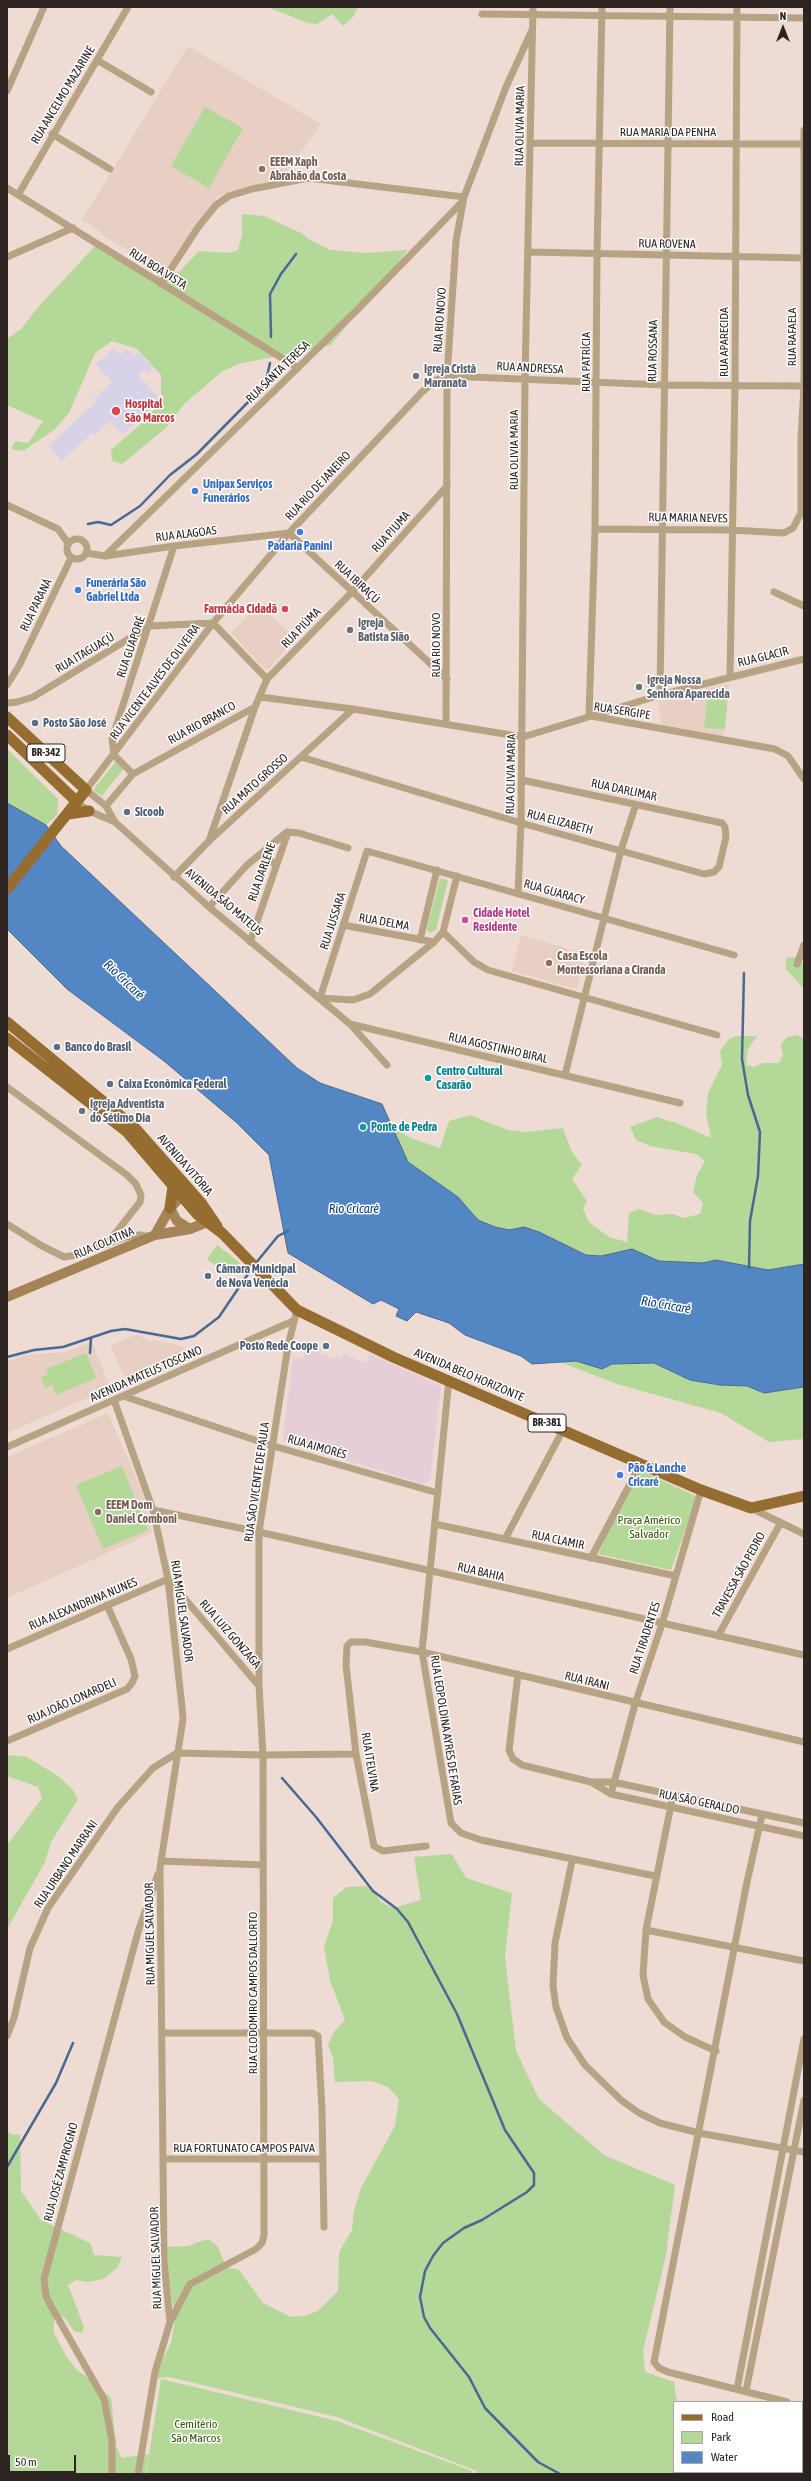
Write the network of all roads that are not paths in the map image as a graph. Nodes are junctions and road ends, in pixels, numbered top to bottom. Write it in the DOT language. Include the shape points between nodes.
graph roads {
  1 [pos="44,7"];
  2 [pos="128,7"];
  3 [pos="737,7"];
  4 [pos="533,10"];
  5 [pos="602,10"];
  6 [pos="670,11"];
  7 [pos="482,14"];
  8 [pos="737,16"];
  9 [pos="804,18"];
  10 [pos="533,28"];
  11 [pos="98,60"];
  12 [pos="7,91"];
  13 [pos="152,92"];
  14 [pos="804,130"];
  15 [pos="52,134"];
  16 [pos="735,143"];
  17 [pos="531,144"];
  18 [pos="600,144"];
  19 [pos="668,144"];
  20 [pos="804,144"];
  21 [pos="110,169"];
  22 [pos="7,188"];
  23 [pos="18,195"];
  24 [pos="464,199"];
  25 [pos="72,228"];
  26 [pos="529,252"];
  27 [pos="597,254"];
  28 [pos="666,255"];
  29 [pos="736,256"];
  30 [pos="7,257"];
  31 [pos="803,258"];
  32 [pos="161,284"];
  33 [pos="298,368"];
  34 [pos="447,376"];
  35 [pos="525,378"];
  36 [pos="598,383"];
  37 [pos="663,385"];
  38 [pos="735,385"];
  39 [pos="804,386"];
  40 [pos="802,439"];
  41 [pos="447,486"];
  42 [pos="7,505"];
  43 [pos="802,514"];
  44 [pos="595,529"];
  45 [pos="661,529"];
  46 [pos="731,530"];
  47 [pos="780,532"];
  48 [pos="289,533"];
  49 [pos="68,543"];
  50 [pos="174,546"];
  51 [pos="86,553"];
  52 [pos="105,556"];
  53 [pos="71,558"];
  54 [pos="774,592"];
  55 [pos="351,593"];
  56 [pos="804,606"];
  57 [pos="213,623"];
  58 [pos="150,626"];
  59 [pos="804,659"];
  60 [pos="730,677"];
  61 [pos="267,679"];
  62 [pos="447,679"];
  63 [pos="8,684"];
  64 [pos="660,695"];
  65 [pos="260,697"];
  66 [pos="7,703"];
  67 [pos="255,707"];
  68 [pos="352,709"];
  69 [pos="7,716"];
  70 [pos="589,716"];
  71 [pos="446,724"];
  72 [pos="7,736"];
  73 [pos="523,737"];
  74 [pos="114,755"];
  75 [pos="301,757"];
  76 [pos="133,774"];
  77 [pos="804,777"];
  78 [pos="522,780"];
  79 [pos="63,787"];
  80 [pos="86,790"];
  81 [pos="77,802"];
  82 [pos="636,804"];
  83 [pos="106,806"];
  84 [pos="89,811"];
  85 [pos="65,818"];
  86 [pos="114,822"];
  87 [pos="521,823"];
  88 [pos="288,832"];
  89 [pos="210,841"];
  90 [pos="348,848"];
  91 [pos="621,850"];
  92 [pos="367,851"];
  93 [pos="261,854"];
  94 [pos="276,865"];
  95 [pos="719,867"];
  96 [pos="437,870"];
  97 [pos="457,876"];
  98 [pos="174,877"];
  99 [pos="7,889"];
  100 [pos="518,893"];
  101 [pos="209,907"];
  102 [pos="604,918"];
  103 [pos="343,926"];
  104 [pos="443,932"];
  105 [pos="420,940"];
  106 [pos="250,942"];
  107 [pos="434,942"];
  108 [pos="804,945"];
  109 [pos="734,955"];
  110 [pos="797,964"];
  111 [pos="585,997"];
  112 [pos="320,998"];
  113 [pos="7,1022"];
  114 [pos="350,1024"];
  115 [pos="717,1035"];
  116 [pos="7,1038"];
  117 [pos="387,1065"];
  118 [pos="565,1075"];
  119 [pos="7,1087"];
  120 [pos="680,1103"];
  121 [pos="172,1186"];
  122 [pos="184,1192"];
  123 [pos="170,1208"];
  124 [pos="209,1221"];
  125 [pos="7,1224"];
  126 [pos="190,1229"];
  127 [pos="153,1236"];
  128 [pos="107,1244"];
  129 [pos="7,1297"];
  130 [pos="297,1310"];
  131 [pos="293,1321"];
  132 [pos="449,1380"];
  133 [pos="123,1396"];
  134 [pos="114,1400"];
  135 [pos="563,1430"];
  136 [pos="273,1446"];
  137 [pos="7,1447"];
  138 [pos="641,1463"];
  139 [pos="701,1490"];
  140 [pos="438,1493"];
  141 [pos="804,1496"];
  142 [pos="750,1508"];
  143 [pos="153,1510"];
  144 [pos="435,1524"];
  145 [pos="780,1524"];
  146 [pos="259,1532"];
  147 [pos="804,1534"];
  148 [pos="505,1539"];
  149 [pos="591,1558"];
  150 [pos="431,1572"];
  151 [pos="676,1576"];
  152 [pos="168,1579"];
  153 [pos="107,1605"];
  154 [pos="662,1624"];
  155 [pos="718,1636"];
  156 [pos="365,1642"];
  157 [pos="7,1649"];
  158 [pos="422,1652"];
  159 [pos="804,1655"];
  160 [pos="518,1674"];
  161 [pos="259,1686"];
  162 [pos="636,1704"];
  163 [pos="7,1741"];
  164 [pos="804,1742"];
  165 [pos="177,1753"];
  166 [pos="356,1754"];
  167 [pos="263,1755"];
  168 [pos="591,1782"];
  169 [pos="613,1782"];
  170 [pos="611,1794"];
  171 [pos="673,1795"];
  172 [pos="670,1808"];
  173 [pos="762,1815"];
  174 [pos="804,1823"];
  175 [pos="759,1827"];
  176 [pos="804,1836"];
  177 [pos="426,1846"];
  178 [pos="572,1861"];
  179 [pos="161,1865"];
  180 [pos="263,1865"];
  181 [pos="655,1876"];
  182 [pos="646,1930"];
  183 [pos="734,1947"];
  184 [pos="804,1961"];
  185 [pos="162,2033"];
  186 [pos="264,2034"];
  187 [pos="7,2036"];
  188 [pos="804,2039"];
  189 [pos="716,2051"];
  190 [pos="804,2100"];
  191 [pos="699,2133"];
  192 [pos="783,2148"];
  193 [pos="796,2150"];
  194 [pos="804,2152"];
  195 [pos="164,2159"];
  196 [pos="265,2159"];
  197 [pos="323,2159"];
  198 [pos="324,2227"];
  199 [pos="170,2322"];
  200 [pos="736,2389"];
  201 [pos="746,2391"];
  202 [pos="783,2401"];
  203 [pos="112,2474"];
  204 [pos="138,2474"];
  1 -- 12 [label="street"];
  2 -- 11 [label="street, RUA ANCELMO MAZARINE"];
  3 -- 8 [label="street, RUA APARECIDA"];
  4 -- 5 [label="street"];
  4 -- 7 [label="street"];
  4 -- 10 [label="street, RUA OLIVIA MARIA"];
  5 -- 6 [label="street"];
  5 -- 18 [label="street, RUA PATRÍCIA"];
  6 -- 8 [label="street"];
  6 -- 19 [label="street, RUA ROSSANA"];
  8 -- 9 [label="street"];
  8 -- 16 [label="street, RUA APARECIDA"];
  10 -- 17 [label="street, RUA OLIVIA MARIA"];
  10 -- 24 [label="street, RUA RIO NOVO" via="506,87"];
  11 -- 13 [label="street"];
  11 -- 15 [label="street, RUA ANCELMO MAZARINE"];
  14 -- 20 [label="street, RUA RAFAELA"];
  15 -- 21 [label="street"];
  15 -- 23 [label="street, RUA ANCELMO MAZARINE"];
  16 -- 19 [label="street, RUA MARIA DA PENHA"];
  16 -- 20 [label="street, RUA MARIA DA PENHA"];
  16 -- 29 [label="street, RUA APARECIDA"];
  17 -- 18 [label="street, RUA MARIA DA PENHA"];
  17 -- 26 [label="street, RUA OLIVIA MARIA"];
  18 -- 19 [label="street, RUA MARIA DA PENHA"];
  18 -- 27 [label="street, RUA PATRÍCIA"];
  19 -- 28 [label="street, RUA ROSSANA"];
  20 -- 31 [label="street, RUA RAFAELA"];
  22 -- 23 [label="street, RUA BOA VISTA"];
  23 -- 25 [label="street, RUA BOA VISTA"];
  24 -- 32 [label="street" via="308,178 252,189 229,196 216,205"];
  24 -- 33 [label="street, RUA SANTA TERESA"];
  24 -- 34 [label="street, RUA RIO NOVO" via="456,241"];
  25 -- 30 [label="street"];
  25 -- 32 [label="street, RUA BOA VISTA"];
  26 -- 27 [label="street, RUA ROVENA"];
  26 -- 35 [label="street, RUA OLIVIA MARIA"];
  27 -- 28 [label="street, RUA ROVENA"];
  27 -- 36 [label="street, RUA PATRÍCIA"];
  28 -- 29 [label="street, RUA ROVENA"];
  28 -- 37 [label="street, RUA ROSSANA"];
  29 -- 31 [label="street, RUA ROVENA"];
  29 -- 38 [label="street, RUA APARECIDA"];
  31 -- 39 [label="street, RUA RAFAELA"];
  32 -- 33 [label="street, RUA BOA VISTA"];
  33 -- 52 [label="street, RUA SANTA TERESA"];
  34 -- 35 [label="street, RUA ANDRESSA"];
  34 -- 41 [label="street, RUA RIO NOVO"];
  34 -- 48 [label="street, RUA RIO DE JANEIRO" via="429,385"];
  35 -- 36 [label="street, RUA ANDRESSA"];
  35 -- 73 [label="street, RUA OLIVIA MARIA"];
  36 -- 37 [label="street, RUA ANDRESSA"];
  36 -- 44 [label="street, RUA PATRÍCIA"];
  37 -- 38 [label="street, RUA ANDRESSA"];
  37 -- 45 [label="street, RUA ROSSANA"];
  38 -- 39 [label="street, RUA ANDRESSA"];
  38 -- 46 [label="street, RUA APARECIDA"];
  39 -- 40 [label="street, RUA RAFAELA"];
  40 -- 43 [label="street, RUA RAFAELA"];
  41 -- 55 [label="street, RUA PIUMA"];
  41 -- 62 [label="street, RUA RIO NOVO"];
  42 -- 49 [label="street" via="58,530"];
  43 -- 47 [label="street, RUA RAFAELA" via="791,530"];
  44 -- 45 [label="street, RUA MARIA NEVES"];
  44 -- 70 [label="street, RUA PATRÍCIA"];
  45 -- 46 [label="street, RUA MARIA NEVES"];
  45 -- 64 [label="street, RUA ROSSANA"];
  46 -- 47 [label="street, RUA MARIA NEVES"];
  46 -- 60 [label="street, RUA APARECIDA"];
  48 -- 50 [label="street, RUA ALAGOAS"];
  48 -- 55 [label="street, RUA IBIRAÇÚ"];
  48 -- 57 [label="street, RUA RIO DE JANEIRO"];
  49 -- 51 [label="street" via="73,539 83,540 87,546"];
  49 -- 53 [label="street" via="66,550"];
  50 -- 52 [label="street, RUA ALAGOAS"];
  50 -- 58 [label="street, RUA GUAPORÉ"];
  51 -- 52 [label="street, RUA ALAGOAS"];
  51 -- 53 [label="street" via="82,558"];
  53 -- 63 [label="street, RUA PARANÁ"];
  54 -- 56 [label="street"];
  55 -- 61 [label="street, RUA PIÚMA"];
  55 -- 62 [label="street, RUA IBIRAÇÚ"];
  57 -- 58 [label="street, RUA ITAGUAÇÚ"];
  57 -- 61 [label="street"];
  57 -- 74 [label="street, RUA VICENTE ALVES DE OLIVEIRA"];
  58 -- 66 [label="street, RUA ITAGUAÇÚ" via="33,697"];
  58 -- 74 [label="street, RUA GUAPORÉ" via="113,734"];
  59 -- 60 [label="street, RUA GLACIR"];
  60 -- 64 [label="street, RUA GLACIR"];
  61 -- 65 [label="street, RUA RIO BRANCO"];
  62 -- 71 [label="street, RUA RIO NOVO"];
  64 -- 70 [label="street, RUA GLACIR"];
  65 -- 67 [label="street, RUA RIO BRANCO"];
  65 -- 68 [label="street, RUA SERGIPE"];
  67 -- 76 [label="street, RUA RIO BRANCO"];
  67 -- 89 [label="street"];
  68 -- 71 [label="street, RUA SERGIPE"];
  68 -- 75 [label="street, RUA MATO GROSSO"];
  69 -- 80 [label="main road, AVENIDA SÃO MATEUS / BR-342"];
  70 -- 73 [label="street, RUA SERGIPE"];
  70 -- 77 [label="street, RUA SERGIPE" via="775,749 788,756"];
  71 -- 73 [label="street, RUA SERGIPE"];
  72 -- 79 [label="main road, BR-342"];
  73 -- 78 [label="street, RUA OLIVIA MARIA"];
  74 -- 76 [label="street"];
  74 -- 80 [label="street, RUA VICENTE ALVES DE OLIVEIRA"];
  75 -- 87 [label="street, RUA ELIZABETH"];
  75 -- 89 [label="street, RUA MATO GROSSO"];
  76 -- 83 [label="street"];
  78 -- 82 [label="street, RUA DARLIMAR"];
  78 -- 87 [label="street, RUA OLIVIA MARIA"];
  79 -- 81 [label="main road"];
  79 -- 85 [label="main road"];
  80 -- 81 [label="main road"];
  80 -- 83 [label="street, AVENIDA SÃO MATEUS"];
  81 -- 84 [label="street, AVENIDA SÃO MATEUS"];
  81 -- 85 [label="main road"];
  82 -- 91 [label="street"];
  82 -- 95 [label="street, RUA DARLIMAR" via="722,823 726,836"];
  83 -- 86 [label="street, AVENIDA SÃO MATEUS"];
  84 -- 85 [label="main road"];
  84 -- 86 [label="street, AVENIDA SÃO MATEUS"];
  85 -- 99 [label="main road"];
  86 -- 98 [label="street, AVENIDA SÃO MATEUS"];
  87 -- 91 [label="street, RUA ELIZABETH"];
  87 -- 100 [label="street, RUA OLIVIA MARIA"];
  88 -- 90 [label="street"];
  88 -- 93 [label="street"];
  88 -- 94 [label="street, RUA DARLENE"];
  89 -- 98 [label="street, RUA MATO GROSSO"];
  91 -- 95 [label="street, RUA ELIZABETH" via="704,874 714,872"];
  91 -- 102 [label="street"];
  92 -- 96 [label="street, RUA GUARACY"];
  92 -- 103 [label="street, RUA JUSSARA"];
  93 -- 94 [label="street"];
  93 -- 101 [label="street" via="247,865"];
  94 -- 106 [label="street, RUA DARLENE"];
  96 -- 97 [label="street, RUA GUARACY"];
  96 -- 105 [label="street"];
  97 -- 100 [label="street, RUA GUARACY"];
  97 -- 104 [label="street"];
  98 -- 101 [label="street, AVENIDA SÃO MATEUS"];
  100 -- 102 [label="street, RUA GUARACY"];
  101 -- 106 [label="street, AVENIDA SÃO MATEUS"];
  102 -- 109 [label="street, RUA GUARACY"];
  102 -- 111 [label="street"];
  103 -- 105 [label="street, RUA DELMA"];
  103 -- 112 [label="street, RUA JUSSARA"];
  104 -- 107 [label="street"];
  104 -- 111 [label="street" via="479,966"];
  105 -- 107 [label="street, RUA DELMA"];
  106 -- 112 [label="street, AVENIDA SÃO MATEUS"];
  107 -- 112 [label="street" via="370,994 353,1000"];
  108 -- 110 [label="street"];
  111 -- 115 [label="street"];
  111 -- 118 [label="street"];
  112 -- 114 [label="street, RUA AGOSTINHO BIRAL"];
  113 -- 122 [label="main road, AVENIDA VITÓRIA" via="134,1127"];
  114 -- 117 [label="street"];
  114 -- 118 [label="street, RUA AGOSTINHO BIRAL"];
  116 -- 121 [label="main road, AVENIDA VITÓRIA" via="127,1132"];
  118 -- 120 [label="street, RUA AGOSTINHO BIRAL"];
  119 -- 128 [label="street" via="136,1184 141,1195 140,1202"];
  121 -- 122 [label="main road, AVENIDA VITÓRIA"];
  121 -- 123 [label="main road"];
  122 -- 123 [label="main road, AVENIDA VITÓRIA"];
  122 -- 124 [label="main road, AVENIDA VITÓRIA / BR-381"];
  123 -- 126 [label="main road" via="177,1221"];
  123 -- 127 [label="main road, AVENIDA VITÓRIA"];
  124 -- 126 [label="main road, RUA COLATINA"];
  124 -- 130 [label="main road, AVENIDA BELO HORIZONTE / BR-381"];
  125 -- 128 [label="street" via="64,1257"];
  126 -- 127 [label="main road, RUA COLATINA"];
  127 -- 128 [label="street" via="135,1235"];
  127 -- 129 [label="main road, RUA COLATINA"];
  130 -- 131 [label="street, RUA SÃO VICENTE DE PAULA"];
  130 -- 132 [label="main road, AVENIDA BELO HORIZONTE / BR-381" via="385,1354"];
  131 -- 133 [label="street, AVENIDA MATEUS TOSCANO"];
  131 -- 136 [label="street, RUA SÃO VICENTE DE PAULA"];
  132 -- 135 [label="main road, AVENIDA BELO HORIZONTE / BR-381"];
  132 -- 140 [label="street, RUA LEOPOLDINA AYRES DE FARIAS"];
  133 -- 134 [label="street, AVENIDA MATEUS TOSCANO"];
  133 -- 136 [label="street, RUA AIMORÉS"];
  134 -- 137 [label="street, AVENIDA MATEUS TOSCANO"];
  134 -- 143 [label="street, RUA MIGUEL SALVADOR"];
  135 -- 138 [label="main road, AVENIDA BELO HORIZONTE / BR-381"];
  135 -- 148 [label="street"];
  136 -- 140 [label="street, RUA AIMORÉS"];
  136 -- 146 [label="street, RUA SÃO VICENTE DE PAULA"];
  138 -- 139 [label="main road, AVENIDA BELO HORIZONTE / BR-381"];
  138 -- 149 [label="street"];
  139 -- 142 [label="main road, AVENIDA BELO HORIZONTE / BR-381"];
  139 -- 151 [label="street, RUA TIRADENTES"];
  140 -- 144 [label="street, RUA LEOPOLDINA AYRES DE FARIAS"];
  141 -- 142 [label="main road"];
  142 -- 145 [label="street"];
  143 -- 146 [label="street, RUA BAHIA"];
  143 -- 152 [label="street, RUA MIGUEL SALVADOR"];
  144 -- 148 [label="street, RUA CLAMIR"];
  144 -- 150 [label="street, RUA LEOPOLDINA AYRES DE FARIAS"];
  145 -- 147 [label="street"];
  145 -- 155 [label="street, TRAVESSA SÃO PEDRO"];
  146 -- 150 [label="street, RUA BAHIA"];
  146 -- 161 [label="street, RUA SÃO VICENTE DE PAULA"];
  148 -- 149 [label="street, RUA CLAMIR"];
  149 -- 151 [label="street, RUA CLAMIR"];
  150 -- 154 [label="street, RUA BAHIA"];
  150 -- 158 [label="street, RUA LEOPOLDINA AYRES DE FARIAS"];
  151 -- 154 [label="street, RUA TIRADENTES"];
  152 -- 153 [label="street, RUA ALEXANDRINA NUNES"];
  152 -- 161 [label="street, RUA LUIZ GONZAGA"];
  152 -- 165 [label="street, RUA MIGUEL SALVADOR" via="182,1691 182,1719"];
  153 -- 157 [label="street, RUA ALEXANDRINA NUNES"];
  153 -- 163 [label="street, RUA JOÃO LONARDELI" via="131,1659 135,1676 132,1683 127,1688"];
  154 -- 155 [label="street, RUA BAHIA"];
  154 -- 162 [label="street, RUA TIRADENTES"];
  155 -- 159 [label="street, RUA BAHIA"];
  156 -- 158 [label="street, RUA IRANI"];
  156 -- 166 [label="street, RUA ITELVINA" via="350,1642 347,1653"];
  158 -- 160 [label="street, RUA IRANI"];
  158 -- 178 [label="street, RUA LEOPOLDINA AYRES DE FARIAS" via="451,1823 460,1833 475,1838"];
  160 -- 162 [label="street, RUA IRANI"];
  160 -- 168 [label="street, RUA SÃO GERALDO" via="509,1750 513,1759 522,1765"];
  161 -- 167 [label="street, RUA SÃO VICENTE DE PAULA"];
  162 -- 164 [label="street, RUA IRANI"];
  162 -- 169 [label="street, RUA TIRADENTES"];
  165 -- 167 [label="street"];
  165 -- 179 [label="street, RUA MIGUEL SALVADOR"];
  165 -- 187 [label="street, RUA URBANO MARRANI" via="161,1762 140,1780 57,1892 30,1948 14,2018"];
  166 -- 167 [label="street"];
  166 -- 177 [label="street, RUA ITELVINA" via="374,1846 383,1851"];
  167 -- 180 [label="street, RUA CLODOMIRO CAMPOS DALLORTO"];
  168 -- 169 [label="street, RUA SÃO GERALDO"];
  168 -- 170 [label="street, RUA SÃO GERALDO"];
  169 -- 170 [label="street, RUA TIRADENTES"];
  169 -- 171 [label="street, RUA SÃO GERALDO"];
  170 -- 172 [label="street, RUA SÃO GERALDO"];
  171 -- 172 [label="street"];
  171 -- 173 [label="street, RUA SÃO GERALDO"];
  172 -- 175 [label="street, RUA SÃO GERALDO"];
  172 -- 181 [label="street"];
  173 -- 174 [label="street, RUA SÃO GERALDO"];
  173 -- 175 [label="street"];
  175 -- 176 [label="street, RUA SÃO GERALDO"];
  175 -- 183 [label="street"];
  178 -- 181 [label="street, RUA LEOPOLDINA AYRES DE FARIAS"];
  178 -- 191 [label="street" via="555,1943 553,1968 556,2007 567,2038 585,2065 621,2100 639,2113 660,2123"];
  179 -- 180 [label="street"];
  179 -- 185 [label="street, RUA MIGUEL SALVADOR"];
  179 -- 203 [label="street, RUA JOSÉ ZAMPROGNO" via="136,1940 44,2279 46,2296 104,2399 112,2441"];
  180 -- 186 [label="street, RUA CLODOMIRO CAMPOS DALLORTO"];
  181 -- 182 [label="street"];
  182 -- 183 [label="street"];
  182 -- 189 [label="street" via="643,1976 648,1999 664,2022 685,2037"];
  183 -- 184 [label="street"];
  183 -- 189 [label="street"];
  185 -- 186 [label="street"];
  185 -- 195 [label="street, RUA MIGUEL SALVADOR"];
  186 -- 196 [label="street, RUA CLODOMIRO CAMPOS DALLORTO"];
  186 -- 197 [label="street, RUA FORTUNATO CAMPOS PAIVA" via="312,2033 318,2036"];
  188 -- 192 [label="street"];
  189 -- 191 [label="street"];
  190 -- 193 [label="street"];
  191 -- 192 [label="street"];
  191 -- 200 [label="street" via="654,2362 668,2372"];
  192 -- 193 [label="street"];
  192 -- 200 [label="street"];
  193 -- 194 [label="street"];
  193 -- 201 [label="street"];
  195 -- 196 [label="street, RUA FORTUNATO CAMPOS PAIVA"];
  195 -- 199 [label="street, RUA MIGUEL SALVADOR" via="164,2261"];
  196 -- 197 [label="street, RUA FORTUNATO CAMPOS PAIVA"];
  196 -- 199 [label="street, RUA CLODOMIRO CAMPOS DALLORTO" via="262,2243 256,2249 190,2284"];
  197 -- 198 [label="street, RUA FORTUNATO CAMPOS PAIVA"];
  199 -- 204 [label="street, RUA MIGUEL SALVADOR" via="155,2372"];
  200 -- 201 [label="street"];
  201 -- 202 [label="street"];
}
